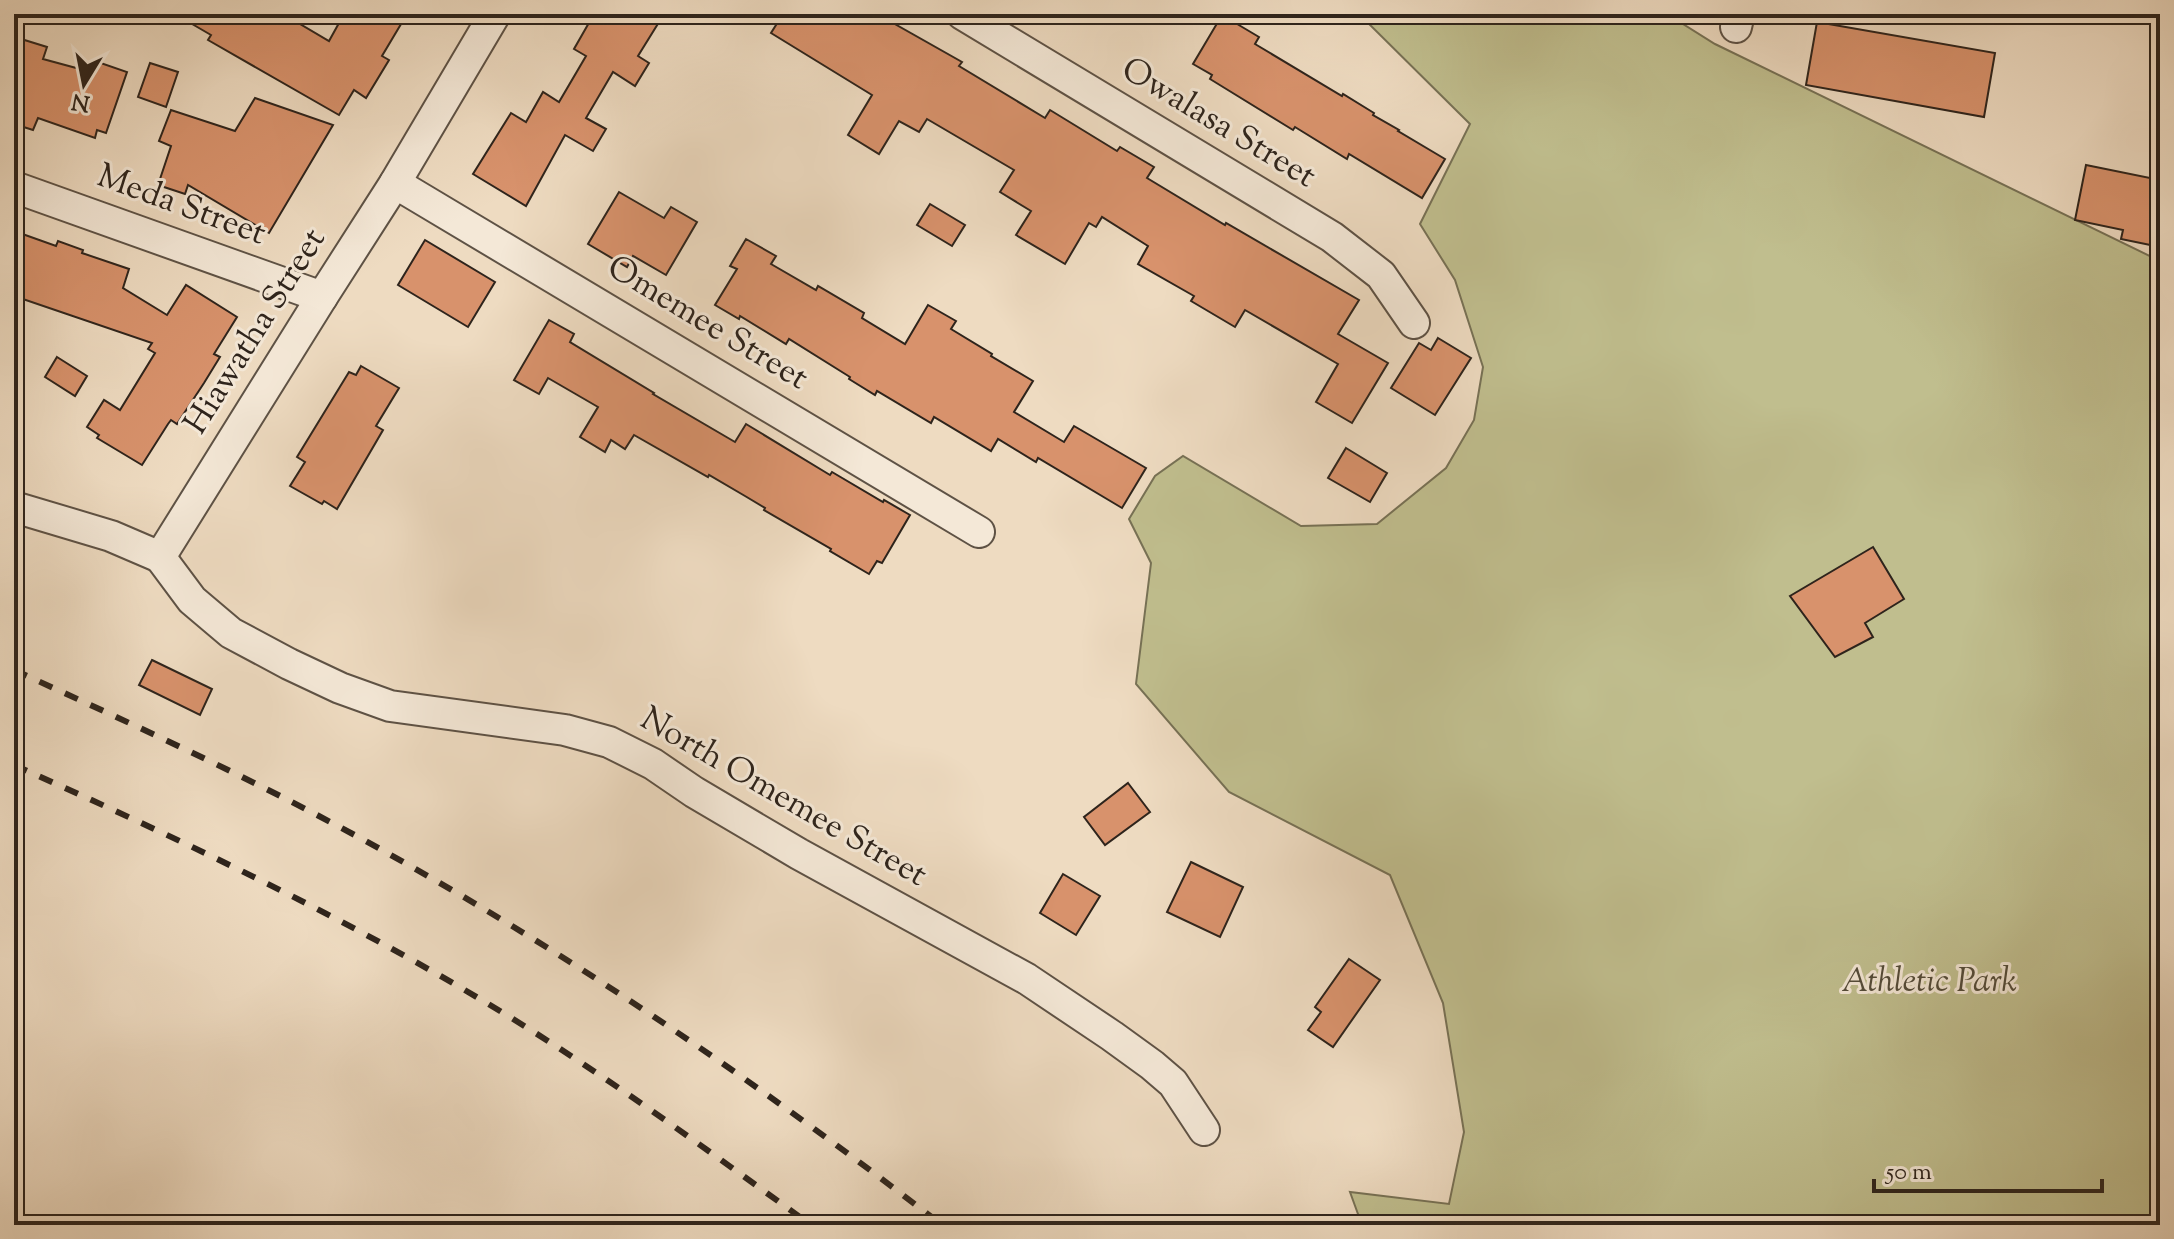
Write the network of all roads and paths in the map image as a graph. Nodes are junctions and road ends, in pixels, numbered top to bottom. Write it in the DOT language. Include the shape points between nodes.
graph roads {
  1 [pos="495,14"];
  2 [pos="962,14"];
  3 [pos="395,183"];
  4 [pos="14,187"];
  5 [pos="322,297"];
  6 [pos="1414,323"];
  7 [pos="14,507"];
  8 [pos="979,532"];
  9 [pos="160,557"];
  10 [pos="1204,1130"];
  1 -- 3 [label="street, Hiawatha Street"];
  2 -- 6 [label="street, Owalasa Street" via="1332,237 1381,275"];
  3 -- 5 [label="street, Hiawatha Street"];
  3 -- 8 [label="street, Omemee Street"];
  4 -- 5 [label="street, Meda Street"];
  5 -- 9 [label="street, Hiawatha Street"];
  7 -- 9 [label="street"];
  9 -- 10 [label="street, North Omemee Street" via="192,600 231,633 340,688 390,706 565,730 609,742 653,764 799,854 1027,979 1152,1065 1173,1083"];
}
